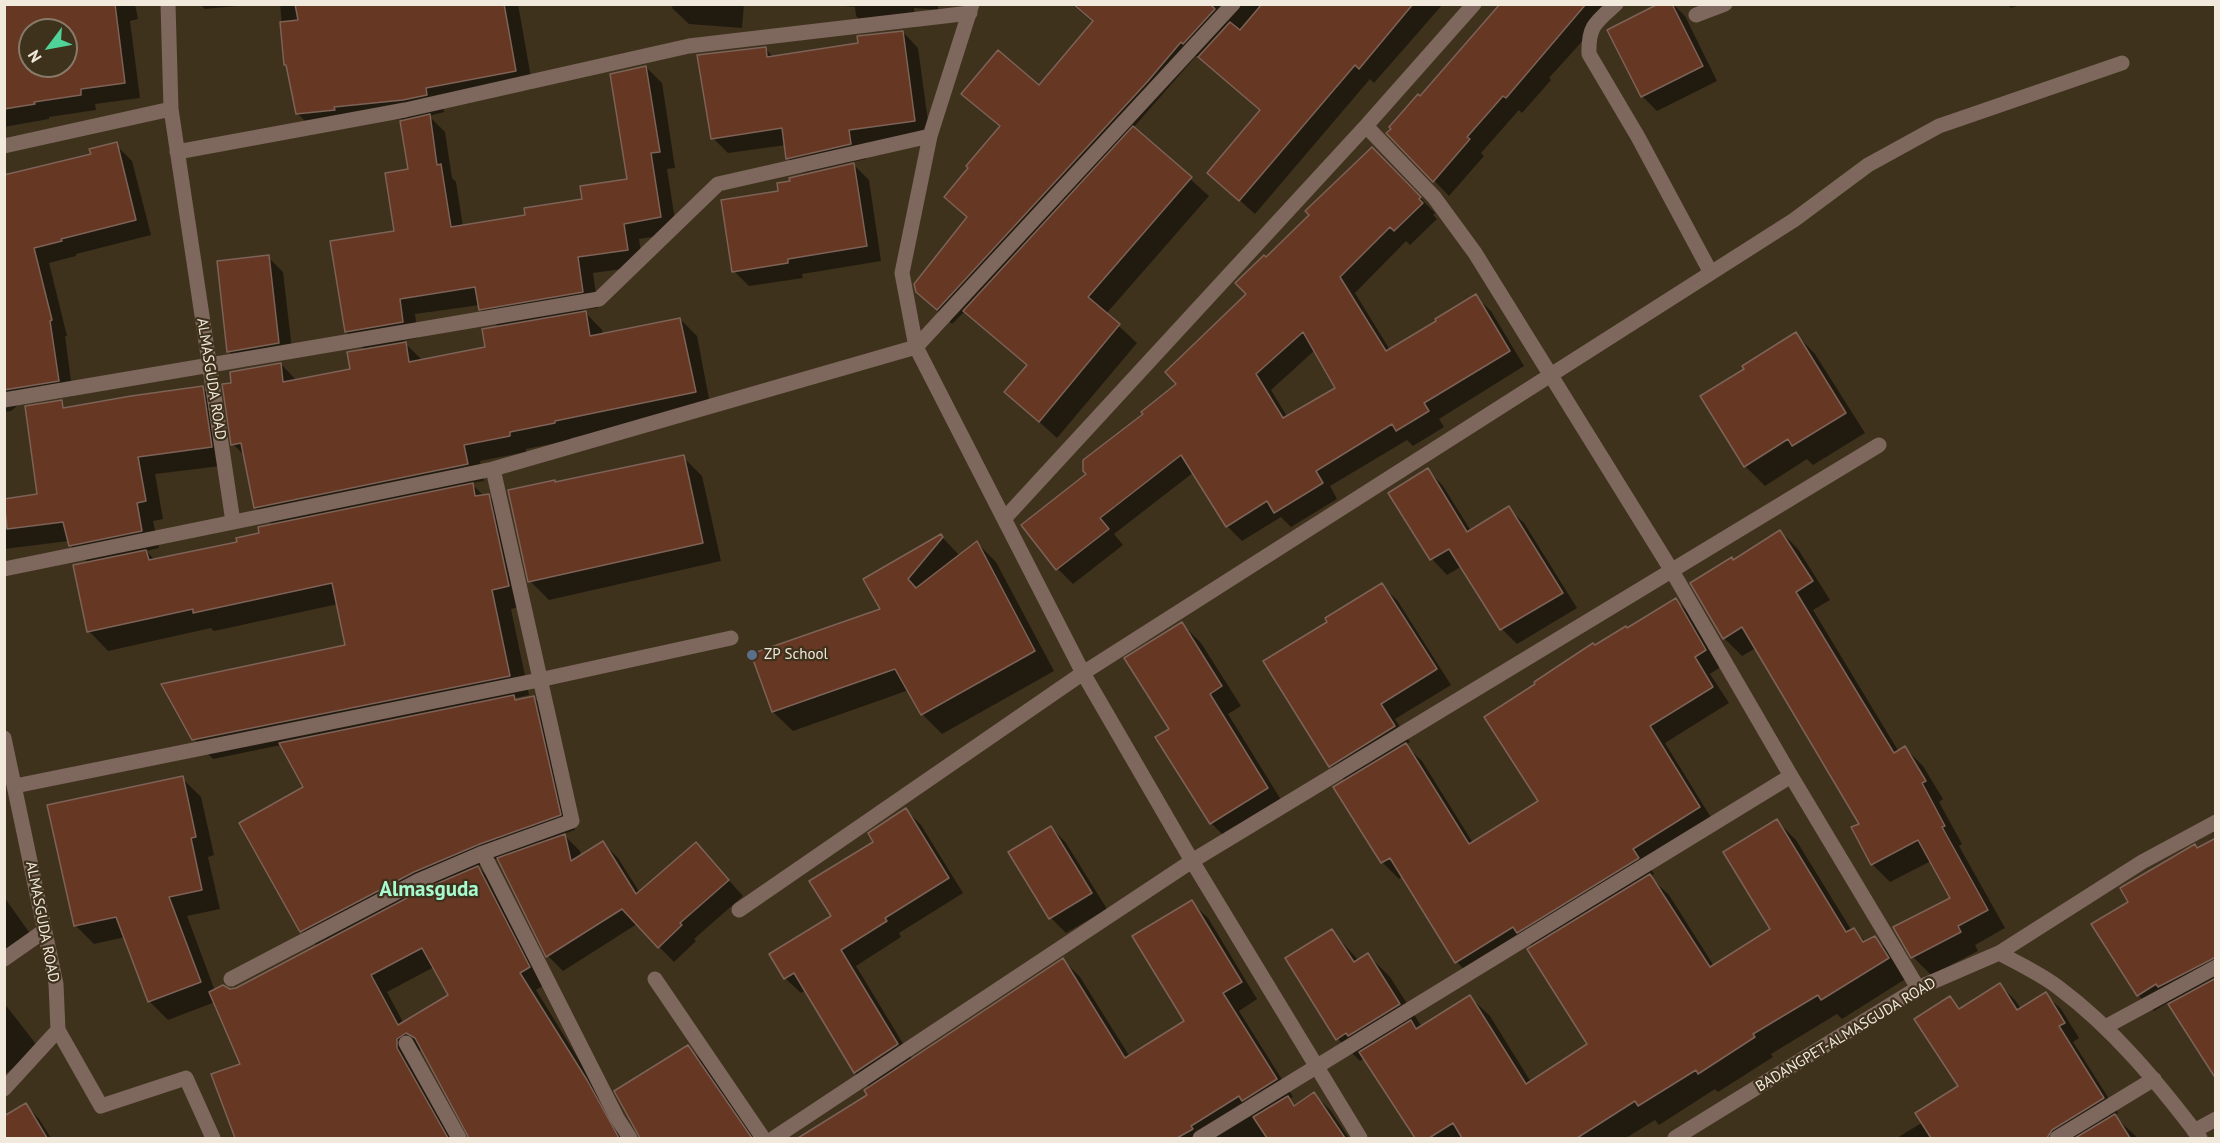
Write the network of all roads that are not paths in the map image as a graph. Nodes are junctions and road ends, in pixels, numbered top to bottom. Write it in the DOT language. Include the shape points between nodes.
graph roads {
  1 [pos="168,4"];
  2 [pos="1233,4"];
  3 [pos="1474,4"];
  4 [pos="1616,4"];
  5 [pos="1725,4"];
  6 [pos="971,9"];
  7 [pos="1696,15"];
  8 [pos="2122,63"];
  9 [pos="171,109"];
  10 [pos="1366,126"];
  11 [pos="930,136"];
  12 [pos="4,146"];
  13 [pos="177,152"];
  14 [pos="1711,273"];
  15 [pos="916,346"];
  16 [pos="209,364"];
  17 [pos="1551,375"];
  18 [pos="4,400"];
  19 [pos="1879,445"];
  20 [pos="493,469"];
  21 [pos="1005,519"];
  22 [pos="233,522"];
  23 [pos="4,569"];
  24 [pos="1672,571"];
  25 [pos="731,638"];
  26 [pos="1083,673"];
  27 [pos="539,680"];
  28 [pos="4,738"];
  29 [pos="1791,776"];
  30 [pos="15,786"];
  31 [pos="2216,822"];
  32 [pos="483,853"];
  33 [pos="1192,861"];
  34 [pos="739,910"];
  35 [pos="44,931"];
  36 [pos="1999,953"];
  37 [pos="4,959"];
  38 [pos="2216,967"];
  39 [pos="231,979"];
  40 [pos="655,979"];
  41 [pos="1918,988"];
  42 [pos="2105,1027"];
  43 [pos="58,1030"];
  44 [pos="406,1043"];
  45 [pos="1317,1066"];
  46 [pos="2154,1079"];
  47 [pos="4,1089"];
  48 [pos="2216,1119"];
  49 [pos="2198,1135"];
  50 [pos="213,1138"];
  51 [pos="459,1138"];
  52 [pos="630,1138"];
  53 [pos="763,1138"];
  54 [pos="774,1138"];
  55 [pos="1200,1138"];
  56 [pos="1359,1138"];
  57 [pos="1675,1138"];
  58 [pos="2058,1138"];
  1 -- 9 [label="street, ALMASGUDA ROAD"];
  2 -- 15 [label="street"];
  3 -- 10 [label="street"];
  4 -- 14 [label="street" via="1593,23 1588,38 1589,54"];
  5 -- 7 [label="street"];
  6 -- 11 [label="street"];
  6 -- 13 [label="street" via="689,46 405,110"];
  8 -- 14 [label="street" via="1939,126 1868,165 1794,220"];
  9 -- 12 [label="street"];
  9 -- 13 [label="street, ALMASGUDA ROAD"];
  10 -- 17 [label="street" via="1434,196 1475,253"];
  10 -- 21 [label="street"];
  11 -- 15 [label="street" via="902,273"];
  11 -- 16 [label="street" via="717,184 598,299"];
  13 -- 16 [label="street, ALMASGUDA ROAD"];
  14 -- 17 [label="street"];
  15 -- 20 [label="street"];
  15 -- 21 [label="street"];
  16 -- 18 [label="street"];
  16 -- 22 [label="street, ALMASGUDA ROAD"];
  17 -- 24 [label="street"];
  17 -- 26 [label="street"];
  19 -- 24 [label="street"];
  20 -- 22 [label="street"];
  20 -- 27 [label="street"];
  21 -- 26 [label="street"];
  22 -- 23 [label="street"];
  24 -- 29 [label="street"];
  24 -- 33 [label="street"];
  25 -- 27 [label="street"];
  26 -- 33 [label="street"];
  26 -- 34 [label="street"];
  27 -- 30 [label="street"];
  27 -- 32 [label="street" via="572,822"];
  28 -- 30 [label="street, ALMASGUDA ROAD"];
  29 -- 41 [label="street"];
  29 -- 45 [label="street"];
  30 -- 35 [label="street, ALMASGUDA ROAD"];
  31 -- 36 [label="street, BADANGPET-ALMASGUDA ROAD" via="2117,878"];
  32 -- 39 [label="street" via="418,880"];
  32 -- 52 [label="street"];
  33 -- 45 [label="street"];
  33 -- 54 [label="street"];
  35 -- 37 [label="street"];
  35 -- 43 [label="street, ALMASGUDA ROAD" via="56,984"];
  36 -- 41 [label="street, BADANGPET-ALMASGUDA ROAD"];
  36 -- 42 [label="street" via="2058,987"];
  38 -- 42 [label="street"];
  40 -- 53 [label="street"];
  41 -- 57 [label="street, BADANGPET-ALMASGUDA ROAD"];
  42 -- 46 [label="street"];
  43 -- 47 [label="street"];
  43 -- 50 [label="street" via="100,1106 186,1078"];
  44 -- 51 [label="street"];
  45 -- 55 [label="street"];
  45 -- 56 [label="street"];
  46 -- 49 [label="street"];
  46 -- 58 [label="street"];
  48 -- 49 [label="street"];
}
